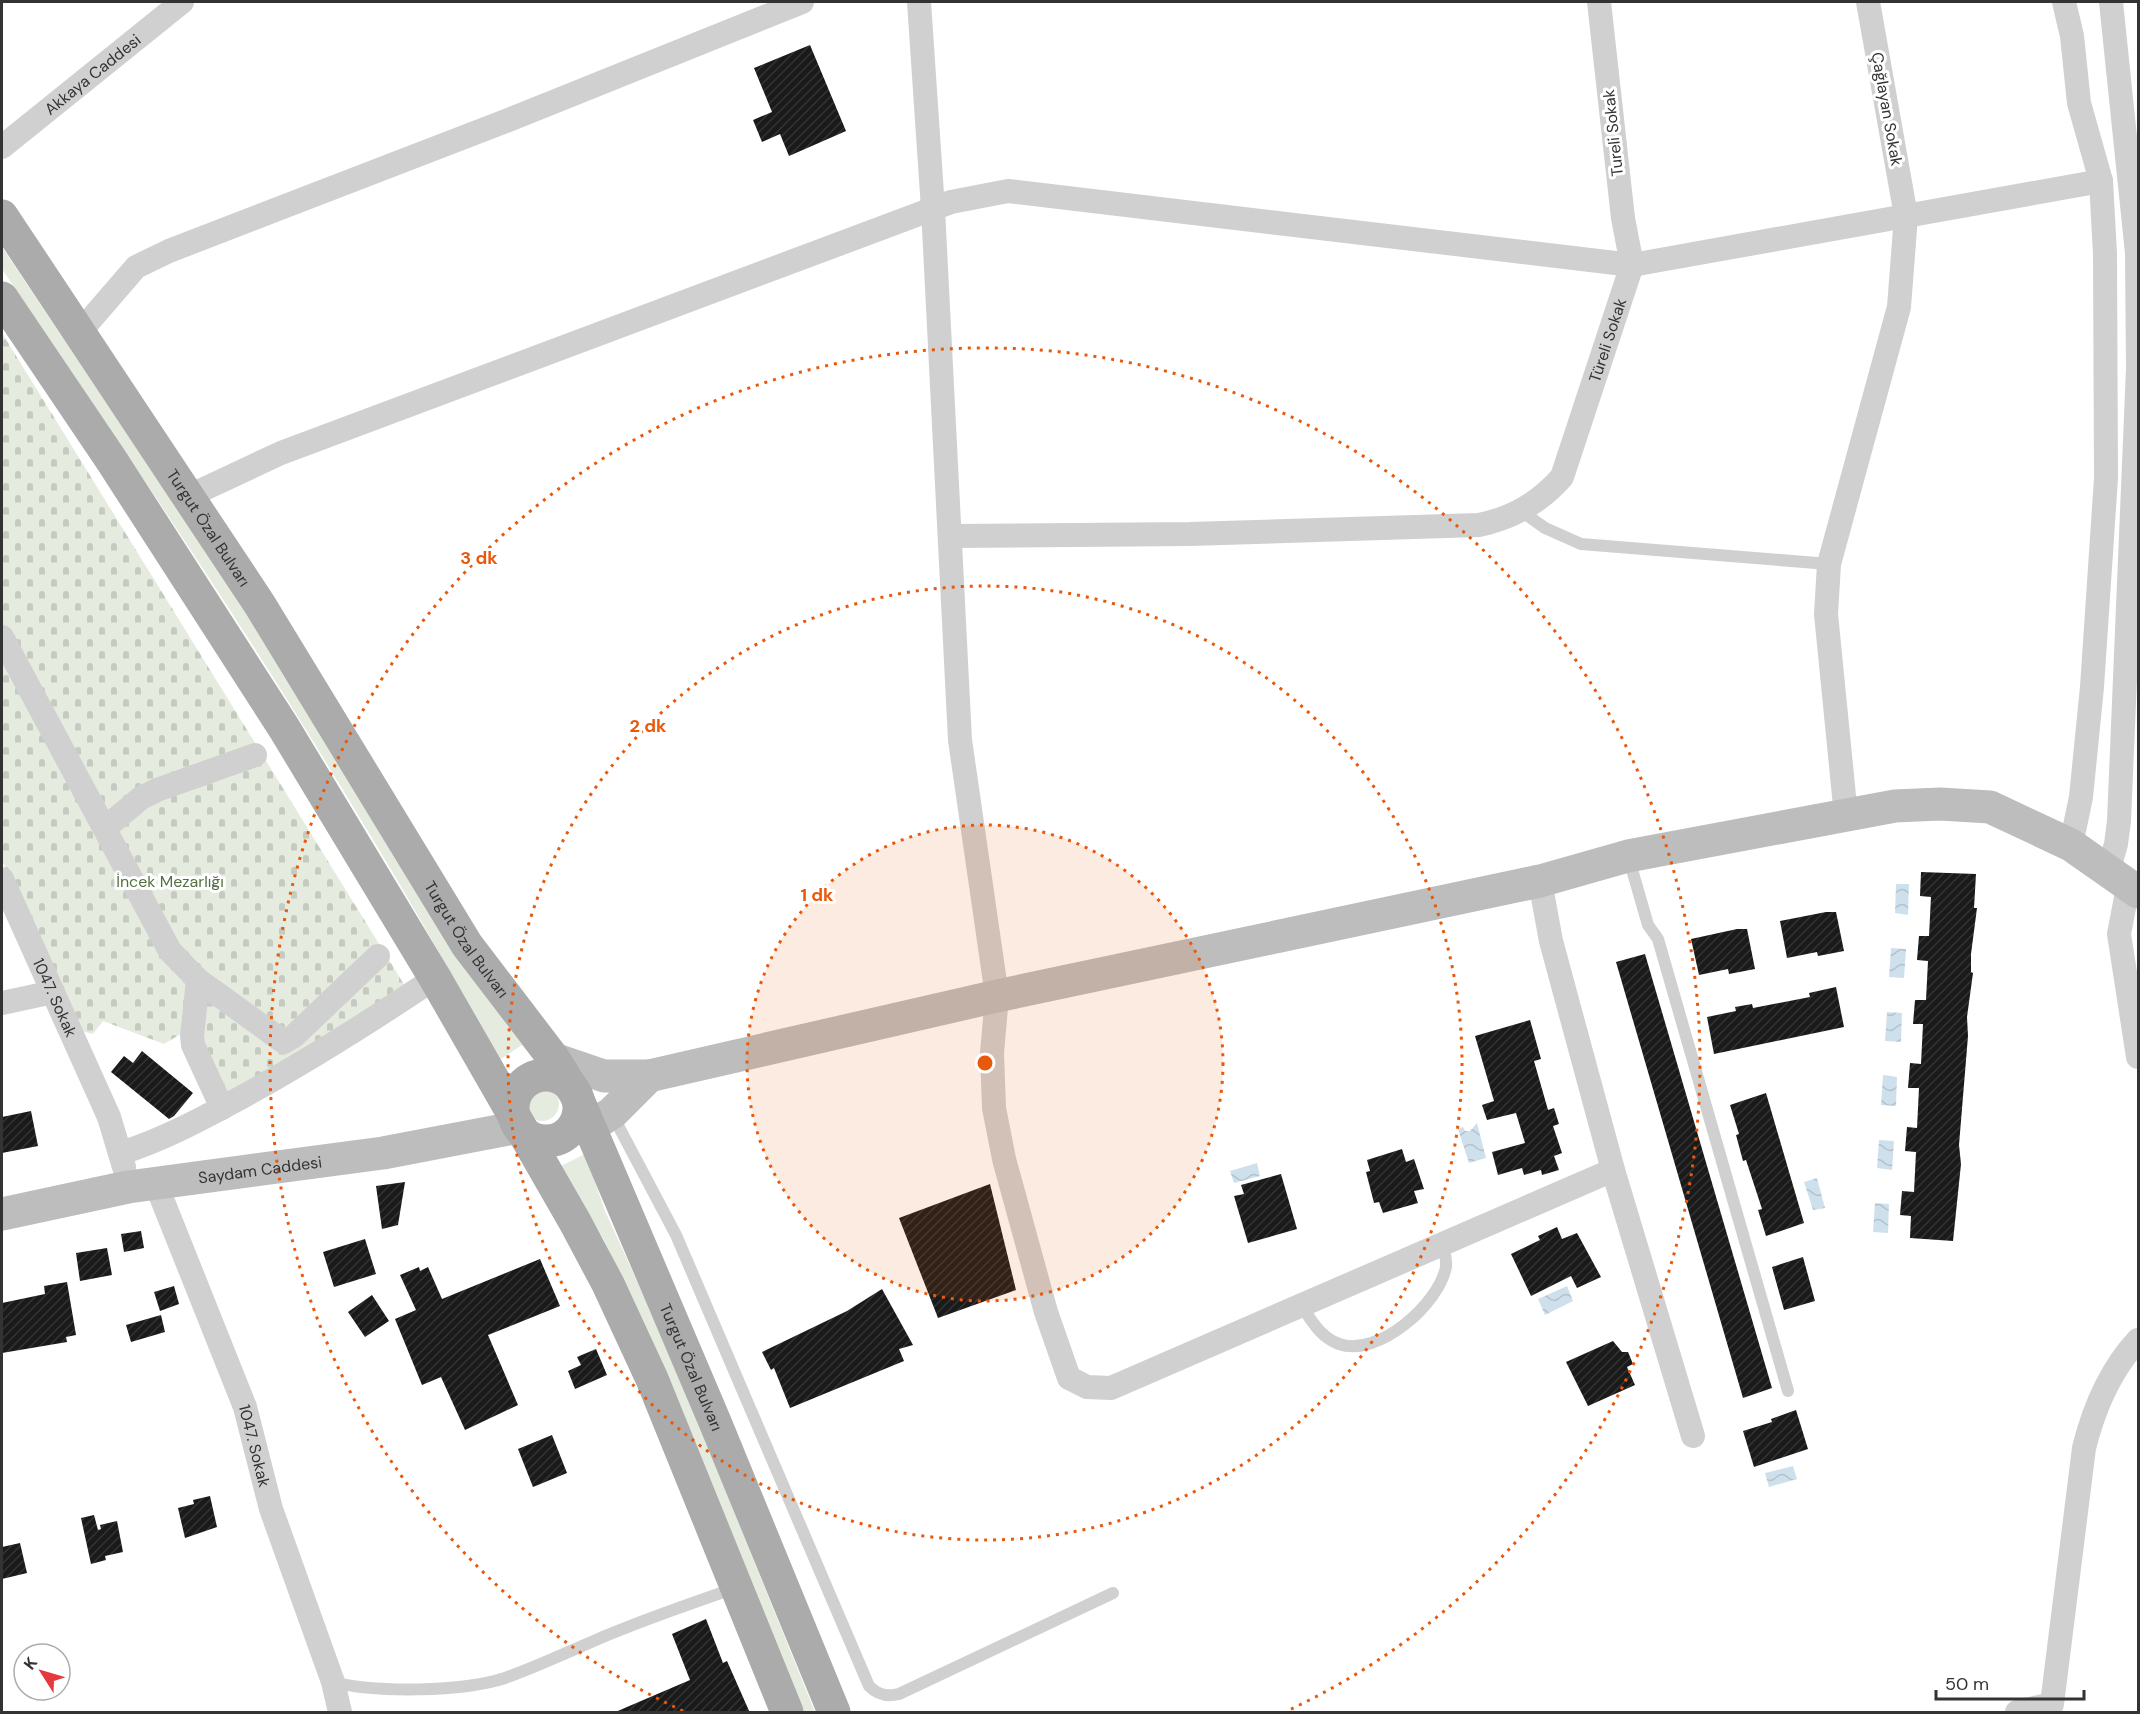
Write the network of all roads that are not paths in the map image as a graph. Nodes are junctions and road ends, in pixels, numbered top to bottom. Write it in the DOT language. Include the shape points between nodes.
graph roads {
  1 [pos="182,2"];
  2 [pos="802,2"];
  3 [pos="919,2"];
  4 [pos="1599,2"];
  5 [pos="1868,2"];
  6 [pos="2064,2"];
  7 [pos="2111,2"];
  8 [pos="2,147"];
  9 [pos="2101,181"];
  10 [pos="933,209"];
  11 [pos="2,216"];
  12 [pos="1906,216"];
  13 [pos="1632,265"];
  14 [pos="2,298"];
  15 [pos="79,333"];
  16 [pos="189,496"];
  17 [pos="1521,511"];
  18 [pos="950,536"];
  19 [pos="1829,564"];
  20 [pos="2,638"];
  21 [pos="255,755"];
  22 [pos="1845,816"];
  23 [pos="105,828"];
  24 [pos="2071,845"];
  25 [pos="1628,856"];
  26 [pos="2,879"];
  27 [pos="1540,881"];
  28 [pos="2125,884"];
  29 [pos="378,956"];
  30 [pos="435,978"];
  31 [pos="198,980"];
  32 [pos="53,992"];
  33 [pos="997,996"];
  34 [pos="2,1003"];
  35 [pos="2139,1057"];
  36 [pos="554,1059"];
  37 [pos="649,1076"];
  38 [pos="576,1095"];
  39 [pos="222,1108"];
  40 [pos="601,1119"];
  41 [pos="519,1127"];
  42 [pos="121,1153"];
  43 [pos="1613,1170"];
  44 [pos="142,1186"];
  45 [pos="2,1214"];
  46 [pos="1443,1244"];
  47 [pos="1301,1305"];
  48 [pos="2139,1340"];
  49 [pos="1788,1391"];
  50 [pos="1692,1436"];
  51 [pos="736,1588"];
  52 [pos="1113,1593"];
  53 [pos="333,1682"];
  54 [pos="340,1713"];
  55 [pos="787,1713"];
  56 [pos="834,1713"];
  57 [pos="2017,1713"];
  1 -- 8 [label="street, Akkaya Caddesi"];
  2 -- 15 [label="street" via="169,251 136,267"];
  3 -- 10 [label="street"];
  4 -- 13 [label="street, Tureli Sokak" via="1623,218"];
  5 -- 12 [label="street, Çağlayan Sokak"];
  6 -- 9 [label="street" via="2079,104"];
  7 -- 28 [label="street" via="2137,253 2138,369 2116,844"];
  9 -- 12 [label="street"];
  9 -- 24 [label="street" via="2106,478 2091,698 2081,797"];
  10 -- 13 [label="street" via="1008,191"];
  10 -- 16 [label="street" via="281,453"];
  10 -- 18 [label="street"];
  11 -- 15 [label="main road, Turgut Özal Bulvarı"];
  12 -- 13 [label="street"];
  12 -- 19 [label="street, Çağlayan Sokak" via="1899,307"];
  13 -- 17 [label="street, Türeli Sokak" via="1562,477"];
  14 -- 30 [label="main road" via="272,708"];
  15 -- 16 [label="main road, Turgut Özal Bulvarı"];
  16 -- 36 [label="main road, Turgut Özal Bulvarı" via="322,703 467,945"];
  17 -- 18 [label="street, Türeli Sokak" via="1494,522 1468,526"];
  17 -- 19 [label="lane" via="1545,528 1581,544"];
  18 -- 33 [label="street" via="960,740"];
  19 -- 22 [label="street, Çağlayan Sokak" via="1826,614"];
  20 -- 23 [label="street"];
  21 -- 23 [label="street" via="157,790 134,803"];
  22 -- 24 [label="street" via="1895,806 1990,807"];
  22 -- 25 [label="street"];
  23 -- 31 [label="street" via="170,951"];
  24 -- 28 [label="street"];
  25 -- 27 [label="street"];
  25 -- 49 [label="lane" via="1648,926 1658,939"];
  26 -- 32 [label="street, 1047. Sokak"];
  27 -- 33 [label="street"];
  27 -- 43 [label="street" via="1551,941"];
  28 -- 35 [label="street" via="2119,934"];
  29 -- 31 [label="street" via="284,1042"];
  30 -- 39 [label="street" via="337,1043"];
  30 -- 41 [label="main road"];
  31 -- 39 [label="street" via="193,1045"];
  32 -- 34 [label="street"];
  32 -- 42 [label="street, 1047. Sokak"];
  33 -- 37 [label="street"];
  33 -- 47 [label="street" via="992,1053 998,1133 1046,1312 1069,1378 1087,1387 1111,1388"];
  36 -- 37 [label="street" via="604,1076"];
  36 -- 38 [label="main road, Turgut Özal Bulvarı"];
  37 -- 40 [label="street"];
  38 -- 40 [label="main road, Turgut Özal Bulvarı"];
  38 -- 41 [label="main road" via="578,1117 565,1135 545,1141"];
  38 -- 41 [label="main road" via="561,1079 550,1076 529,1080 515,1096 514,1117"];
  39 -- 42 [label="street" via="149,1144"];
  40 -- 52 [label="lane" via="676,1235 874,1690 885,1695 899,1694"];
  40 -- 56 [label="main road, Turgut Özal Bulvarı"];
  41 -- 44 [label="street, Saydam Caddesi" via="383,1153"];
  41 -- 51 [label="main road" via="627,1325"];
  42 -- 44 [label="street, 1047. Sokak"];
  43 -- 46 [label="street"];
  43 -- 50 [label="street"];
  44 -- 45 [label="street, Saydam Caddesi"];
  44 -- 53 [label="street, 1047. Sokak" via="245,1407 271,1509"];
  46 -- 47 [label="street"];
  46 -- 47 [label="lane" via="1447,1265 1429,1300 1403,1327 1359,1348 1321,1334"];
  48 -- 57 [label="street" via="2105,1387 2089,1427 2052,1704"];
  51 -- 53 [label="lane" via="488,1683 408,1690 367,1689"];
  51 -- 55 [label="main road"];
  53 -- 54 [label="street, 1047. Sokak"];
}
